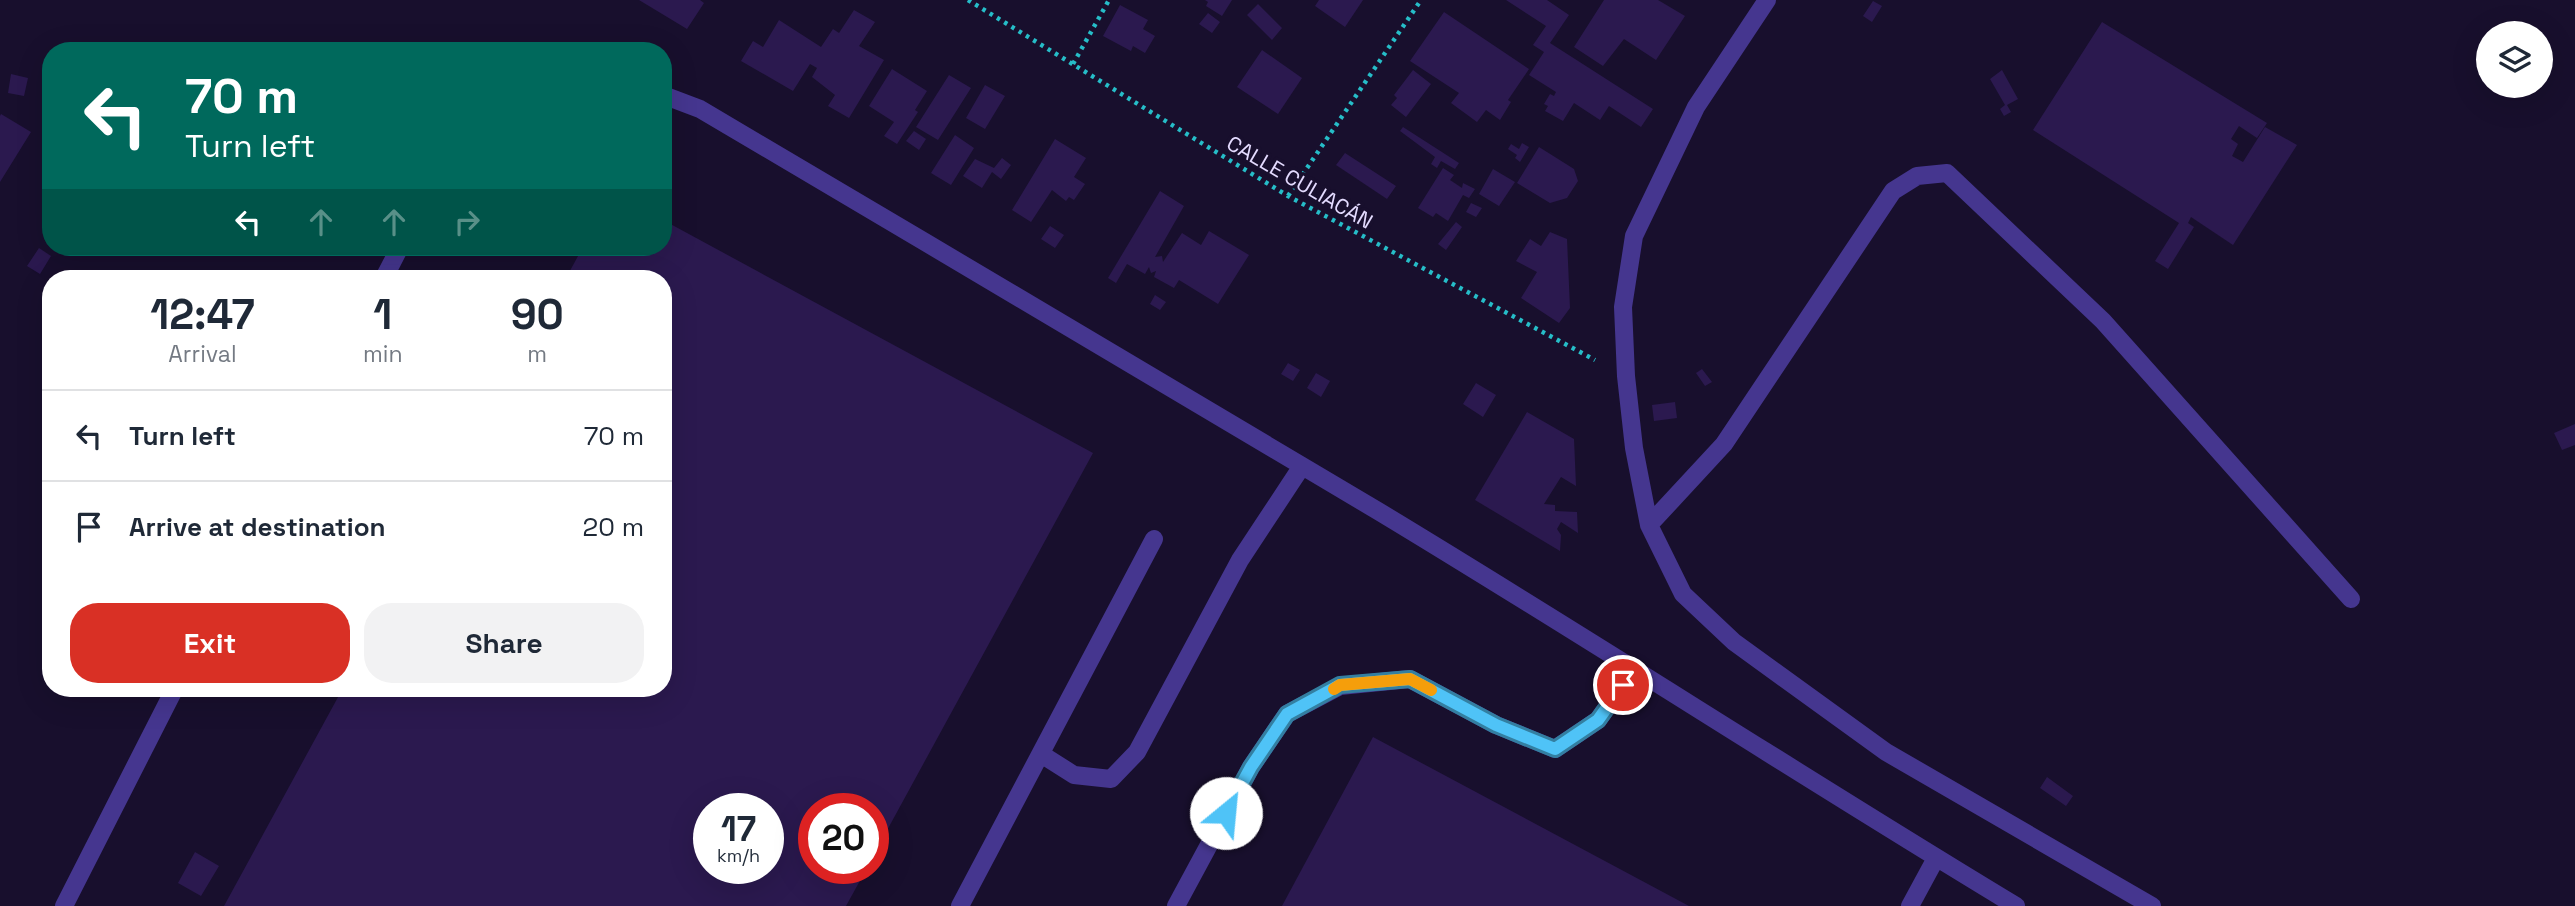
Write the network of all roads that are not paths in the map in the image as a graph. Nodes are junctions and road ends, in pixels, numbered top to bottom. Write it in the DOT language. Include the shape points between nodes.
graph roads {
  1 [pos="1768,0"];
  2 [pos="672,98"];
  3 [pos="1301,466"];
  4 [pos="1649,525"];
  5 [pos="1154,539"];
  6 [pos="2350,599"];
  7 [pos="1635,668"];
  8 [pos="170,697"];
  9 [pos="1041,754"];
  10 [pos="1936,858"];
  11 [pos="64,906"];
  12 [pos="960,906"];
  13 [pos="1176,906"];
  14 [pos="1910,906"];
  15 [pos="2016,906"];
  16 [pos="2152,906"];
  1 -- 4 [label="street" via="1696,107 1634,236 1623,307 1626,376"];
  2 -- 3 [label="street" via="700,109"];
  3 -- 7 [label="street"];
  3 -- 9 [label="street" via="1240,560 1137,752 1111,779 1074,775"];
  4 -- 6 [label="street" via="1724,444 1893,191 1917,176 1947,173 2103,321"];
  4 -- 16 [label="street" via="1683,594 1734,642 1886,752"];
  5 -- 9 [label="street"];
  7 -- 10 [label="street"];
  7 -- 13 [label="street" via="1598,720 1555,749 1496,725 1410,679 1340,685 1287,714 1251,767"];
  8 -- 11 [label="street"];
  9 -- 12 [label="street"];
  10 -- 14 [label="street"];
  10 -- 15 [label="street"];
}
